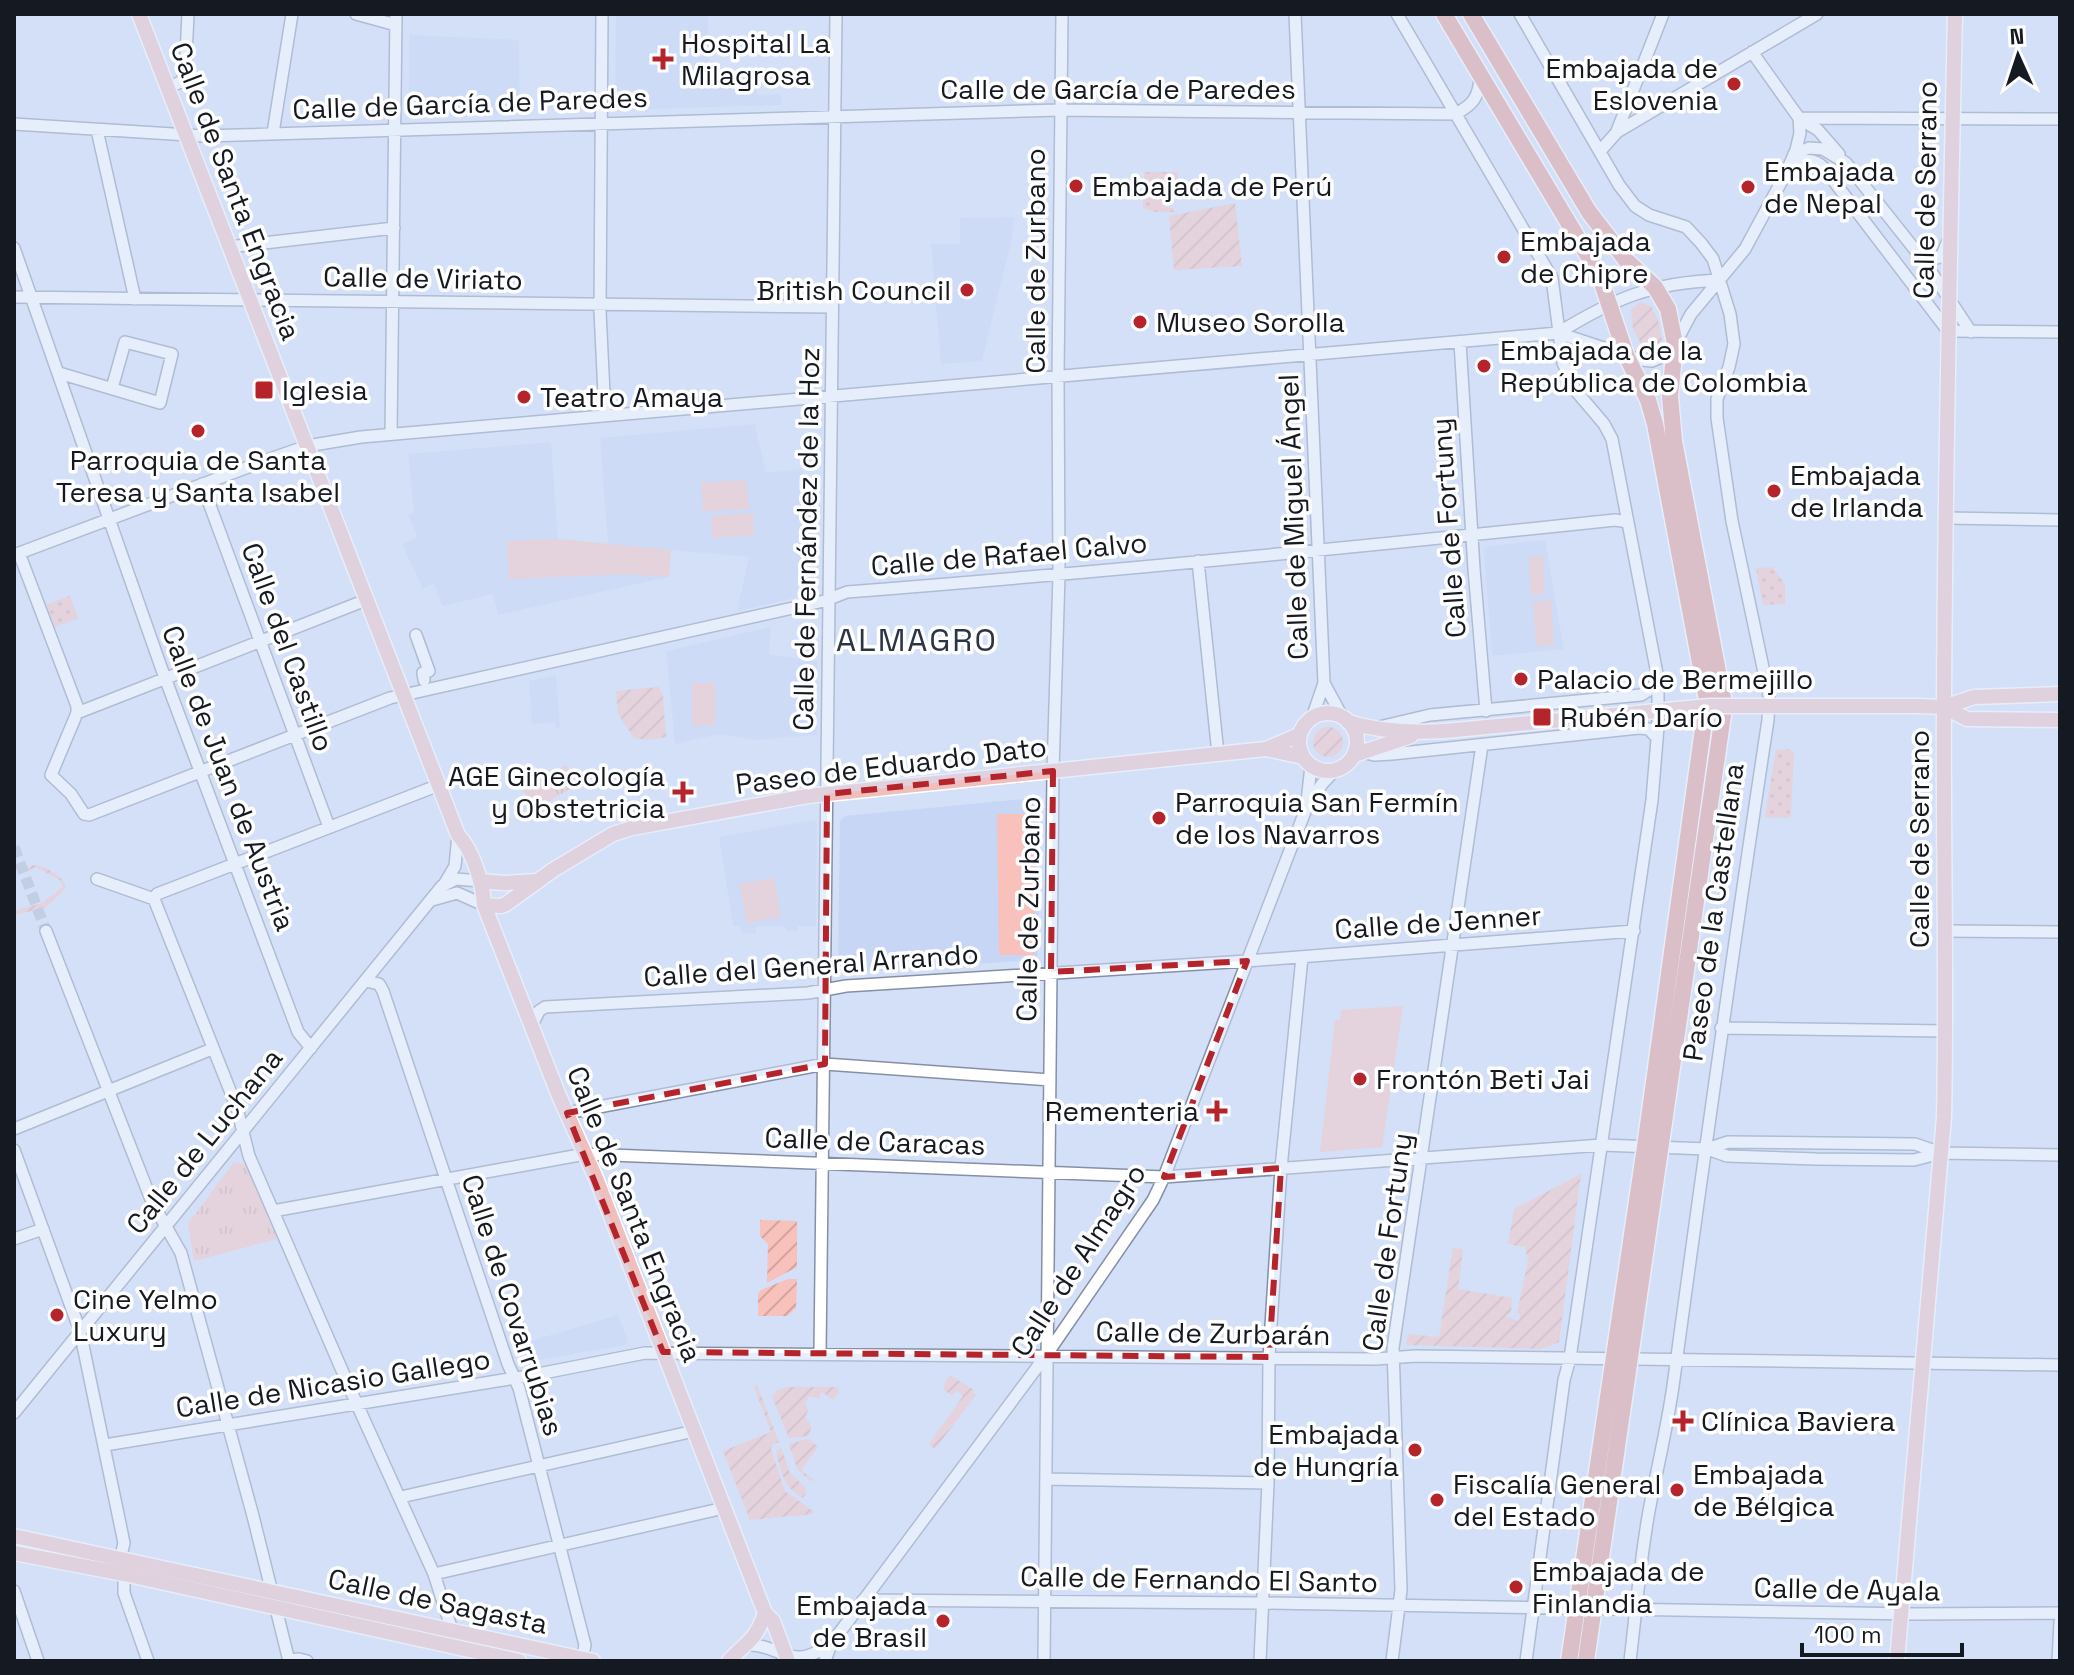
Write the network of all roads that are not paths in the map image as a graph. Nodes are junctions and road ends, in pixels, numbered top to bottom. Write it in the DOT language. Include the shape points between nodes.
graph roads {
  1 [pos="139,14"];
  2 [pos="188,14"];
  3 [pos="292,14"];
  4 [pos="356,14"];
  5 [pos="602,14"];
  6 [pos="836,14"];
  7 [pos="1062,14"];
  8 [pos="1295,14"];
  9 [pos="1397,14"];
  10 [pos="1444,14"];
  11 [pos="1471,14"];
  12 [pos="1520,14"];
  13 [pos="1663,14"];
  14 [pos="1817,14"];
  15 [pos="1955,14"];
  16 [pos="396,20"];
  17 [pos="1752,52"];
  18 [pos="1480,75"];
  19 [pos="168,87"];
  20 [pos="1059,110"];
  21 [pos="1301,111"];
  22 [pos="1455,114"];
  23 [pos="834,117"];
  24 [pos="1953,117"];
  25 [pos="1799,118"];
  26 [pos="2060,119"];
  27 [pos="601,123"];
  28 [pos="14,124"];
  29 [pos="395,129"];
  30 [pos="97,130"];
  31 [pos="1617,132"];
  32 [pos="273,133"];
  33 [pos="185,135"];
  34 [pos="1601,150"];
  35 [pos="1794,154"];
  36 [pos="1840,157"];
  37 [pos="1786,173"];
  38 [pos="394,228"];
  39 [pos="1950,233"];
  40 [pos="229,247"];
  41 [pos="14,248"];
  42 [pos="1924,261"];
  43 [pos="1719,280"];
  44 [pos="1655,287"];
  45 [pos="1948,296"];
  46 [pos="14,297"];
  47 [pos="31,297"];
  48 [pos="135,299"];
  49 [pos="250,301"];
  50 [pos="393,302"];
  51 [pos="600,304"];
  52 [pos="1609,304"];
  53 [pos="832,307"];
  54 [pos="1948,331"];
  55 [pos="1971,332"];
  56 [pos="2060,332"];
  57 [pos="1558,333"];
  58 [pos="1460,342"];
  59 [pos="1675,344"];
  60 [pos="1311,354"];
  61 [pos="1626,355"];
  62 [pos="59,373"];
  63 [pos="1058,376"];
  64 [pos="112,388"];
  65 [pos="831,396"];
  66 [pos="605,415"];
  67 [pos="391,434"];
  68 [pos="307,446"];
  69 [pos="202,484"];
  70 [pos="1946,518"];
  71 [pos="108,520"];
  72 [pos="2060,520"];
  73 [pos="1628,522"];
  74 [pos="1473,535"];
  75 [pos="1319,548"];
  76 [pos="17,554"];
  77 [pos="1198,561"];
  78 [pos="1059,575"];
  79 [pos="829,599"];
  80 [pos="366,600"];
  81 [pos="416,635"];
  82 [pos="259,641"];
  83 [pos="165,677"];
  84 [pos="1658,679"];
  85 [pos="424,680"];
  86 [pos="1324,683"];
  87 [pos="2060,694"];
  88 [pos="405,695"];
  89 [pos="1944,707"];
  90 [pos="1486,711"];
  91 [pos="77,713"];
  92 [pos="1312,718"];
  93 [pos="1346,720"];
  94 [pos="2060,720"];
  95 [pos="1372,729"];
  96 [pos="1423,733"];
  97 [pos="295,735"];
  98 [pos="1299,735"];
  99 [pos="1657,738"];
  100 [pos="1482,745"];
  101 [pos="1266,749"];
  102 [pos="1218,754"];
  103 [pos="1357,754"];
  104 [pos="1307,762"];
  105 [pos="1335,770"];
  106 [pos="1053,771"];
  107 [pos="202,772"];
  108 [pos="439,785"];
  109 [pos="827,794"];
  110 [pos="1306,809"];
  111 [pos="329,827"];
  112 [pos="458,835"];
  113 [pos="236,864"];
  114 [pos="97,879"];
  115 [pos="480,881"];
  116 [pos="536,881"];
  117 [pos="442,886"];
  118 [pos="154,899"];
  119 [pos="431,900"];
  120 [pos="484,905"];
  121 [pos="46,931"];
  122 [pos="1634,931"];
  123 [pos="1945,931"];
  124 [pos="2060,932"];
  125 [pos="1453,946"];
  126 [pos="1302,957"];
  127 [pos="1247,961"];
  128 [pos="1051,972"];
  129 [pos="366,981"];
  130 [pos="824,991"];
  131 [pos="532,1025"];
  132 [pos="1721,1028"];
  133 [pos="1946,1031"];
  134 [pos="311,1048"];
  135 [pos="212,1049"];
  136 [pos="825,1064"];
  137 [pos="1050,1080"];
  138 [pos="109,1093"];
  139 [pos="567,1113"];
  140 [pos="14,1129"];
  141 [pos="243,1132"];
  142 [pos="1602,1145"];
  143 [pos="1653,1147"];
  144 [pos="1707,1149"];
  145 [pos="14,1150"];
  146 [pos="1941,1153"];
  147 [pos="585,1154"];
  148 [pos="2060,1155"];
  149 [pos="1423,1158"];
  150 [pos="822,1163"];
  151 [pos="1281,1168"];
  152 [pos="1049,1172"];
  153 [pos="1164,1177"];
  154 [pos="447,1178"];
  155 [pos="273,1211"];
  156 [pos="167,1226"];
  157 [pos="43,1229"];
  158 [pos="14,1239"];
  159 [pos="80,1331"];
  160 [pos="663,1352"];
  161 [pos="820,1353"];
  162 [pos="1047,1354"];
  163 [pos="1269,1357"];
  164 [pos="1393,1358"];
  165 [pos="1570,1358"];
  166 [pos="1622,1360"];
  167 [pos="1675,1361"];
  168 [pos="1922,1362"];
  169 [pos="2060,1365"];
  170 [pos="514,1378"];
  171 [pos="357,1402"];
  172 [pos="14,1413"];
  173 [pos="229,1424"];
  174 [pos="694,1431"];
  175 [pos="105,1445"];
  176 [pos="540,1464"];
  177 [pos="1046,1479"];
  178 [pos="1268,1483"];
  179 [pos="401,1497"];
  180 [pos="724,1508"];
  181 [pos="14,1536"];
  182 [pos="559,1546"];
  183 [pos="14,1553"];
  184 [pos="122,1567"];
  185 [pos="434,1574"];
  186 [pos="14,1591"];
  187 [pos="273,1600"];
  188 [pos="863,1600"];
  189 [pos="1044,1601"];
  190 [pos="1263,1603"];
  191 [pos="1399,1605"];
  192 [pos="1533,1607"];
  193 [pos="1585,1609"];
  194 [pos="1634,1610"];
  195 [pos="765,1613"];
  196 [pos="2060,1613"];
  197 [pos="1901,1614"];
  198 [pos="2060,1622"];
  199 [pos="452,1630"];
  200 [pos="749,1645"];
  201 [pos="828,1648"];
  202 [pos="462,1655"];
  203 [pos="787,1658"];
  204 [pos="588,1660"];
  205 [pos="38,1661"];
  206 [pos="148,1661"];
  207 [pos="289,1661"];
  208 [pos="307,1661"];
  209 [pos="519,1661"];
  210 [pos="729,1661"];
  211 [pos="825,1661"];
  212 [pos="1044,1661"];
  213 [pos="1260,1661"];
  214 [pos="1392,1661"];
  215 [pos="1526,1661"];
  216 [pos="1569,1661"];
  217 [pos="1586,1661"];
  218 [pos="1630,1661"];
  219 [pos="1897,1661"];
  220 [pos="2058,1661"];
  1 -- 19 [label="main road, Calle de Santa Engracia"];
  2 -- 19 [label="street" via="185,77"];
  3 -- 32 [label="street"];
  4 -- 16 [label="street"];
  5 -- 27 [label="street"];
  6 -- 23 [label="street, Calle de Fernández de la Hoz"];
  7 -- 20 [label="street, Calle de Zurbano"];
  8 -- 21 [label="street, Calle de Miguel Ángel"];
  9 -- 22 [label="street"];
  10 -- 18 [label="highway"];
  11 -- 44 [label="highway" via="1589,212"];
  12 -- 34 [label="street, Paseo de la Castellana"];
  13 -- 31 [label="street"];
  14 -- 17 [label="street"];
  15 -- 24 [label="main road, Calle de Serrano"];
  16 -- 29 [label="street"];
  17 -- 25 [label="street"];
  17 -- 31 [label="street"];
  18 -- 22 [label="street" via="1477,98"];
  18 -- 52 [label="highway" via="1594,263"];
  19 -- 33 [label="main road, Calle de Santa Engracia"];
  20 -- 21 [label="street, Calle de García de Paredes"];
  20 -- 23 [label="street, Calle de García de Paredes"];
  20 -- 63 [label="street, Calle de Zurbano"];
  21 -- 22 [label="street, Calle de García de Paredes"];
  21 -- 60 [label="street, Calle de Miguel Ángel"];
  22 -- 57 [label="street" via="1552,278"];
  23 -- 27 [label="street, Calle de García de Paredes"];
  23 -- 53 [label="street, Calle de Fernández de la Hoz"];
  24 -- 25 [label="street"];
  24 -- 26 [label="street"];
  24 -- 39 [label="main road, Calle de Serrano"];
  25 -- 35 [label="street"];
  25 -- 36 [label="street" via="1818,130"];
  27 -- 29 [label="street, Calle de García de Paredes"];
  27 -- 51 [label="street"];
  28 -- 30 [label="street, Calle de García de Paredes"];
  29 -- 32 [label="street, Calle de García de Paredes"];
  29 -- 38 [label="street"];
  30 -- 33 [label="street, Calle de García de Paredes"];
  30 -- 48 [label="street"];
  31 -- 34 [label="street"];
  32 -- 33 [label="street, Calle de García de Paredes"];
  33 -- 40 [label="main road, Calle de Santa Engracia"];
  34 -- 43 [label="street, Paseo de la Castellana" via="1635,206 1686,227 1713,259"];
  35 -- 36 [label="street" via="1816,148"];
  35 -- 37 [label="street"];
  36 -- 42 [label="street"];
  37 -- 43 [label="street" via="1742,253"];
  37 -- 54 [label="street" via="1799,162 1816,161"];
  38 -- 40 [label="street"];
  38 -- 50 [label="street"];
  39 -- 42 [label="street" via="1944,253"];
  39 -- 45 [label="main road, Calle de Serrano"];
  40 -- 49 [label="main road, Calle de Santa Engracia"];
  41 -- 47 [label="street, Calle de Juan de Austria"];
  42 -- 45 [label="street"];
  43 -- 44 [label="street"];
  43 -- 59 [label="street"];
  43 -- 132 [label="street, Paseo de la Castellana" via="1734,344 1717,399 1717,418 1732,521 1769,696"];
  44 -- 52 [label="street"];
  44 -- 59 [label="highway, Paseo de la Castellana" via="1668,309"];
  45 -- 54 [label="main road, Calle de Serrano"];
  45 -- 55 [label="street"];
  46 -- 47 [label="street, Calle de Viriato"];
  47 -- 48 [label="street, Calle de Viriato"];
  47 -- 62 [label="street, Calle de Juan de Austria"];
  48 -- 49 [label="street, Calle de Viriato"];
  49 -- 50 [label="street, Calle de Viriato"];
  49 -- 68 [label="main road, Calle de Santa Engracia"];
  50 -- 51 [label="street, Calle de Viriato"];
  50 -- 67 [label="street"];
  51 -- 53 [label="street, Calle de Viriato"];
  51 -- 66 [label="street"];
  52 -- 57 [label="street"];
  52 -- 61 [label="highway, Paseo de la Castellana"];
  53 -- 65 [label="street, Calle de Fernández de la Hoz"];
  54 -- 55 [label="street"];
  54 -- 70 [label="main road, Calle de Serrano"];
  55 -- 56 [label="street"];
  57 -- 58 [label="street"];
  57 -- 61 [label="street"];
  57 -- 73 [label="street" via="1571,382 1612,439"];
  58 -- 60 [label="street"];
  58 -- 74 [label="street, Calle de Fortuny"];
  59 -- 61 [label="street" via="1652,361"];
  59 -- 143 [label="highway, Paseo de la Castellana" via="1670,397 1674,441 1723,715"];
  60 -- 63 [label="street"];
  60 -- 75 [label="street, Calle de Miguel Ángel"];
  61 -- 143 [label="highway, Paseo de la Castellana" via="1655,424 1707,700"];
  62 -- 64 [label="street"];
  62 -- 71 [label="street, Calle de Juan de Austria"];
  63 -- 65 [label="street"];
  63 -- 78 [label="street, Calle de Zurbano"];
  64 -- 64 [label="street" via="125,342 172,354 160,403"];
  65 -- 66 [label="street"];
  65 -- 79 [label="street, Calle de Fernández de la Hoz"];
  66 -- 67 [label="street"];
  67 -- 68 [label="street"];
  68 -- 69 [label="street"];
  68 -- 80 [label="main road, Calle de Santa Engracia"];
  69 -- 71 [label="street"];
  69 -- 82 [label="street, Calle del Castillo"];
  70 -- 72 [label="street"];
  70 -- 89 [label="main road, Calle de Serrano"];
  71 -- 76 [label="street"];
  71 -- 83 [label="street, Calle de Juan de Austria"];
  73 -- 74 [label="street, Calle de Rafael Calvo"];
  73 -- 84 [label="street"];
  74 -- 75 [label="street, Calle de Rafael Calvo"];
  74 -- 90 [label="street, Calle de Fortuny"];
  75 -- 77 [label="street, Calle de Rafael Calvo"];
  75 -- 86 [label="street, Calle de Miguel Ángel"];
  76 -- 91 [label="street"];
  77 -- 78 [label="street, Calle de Rafael Calvo"];
  77 -- 102 [label="street"];
  78 -- 79 [label="street, Calle de Rafael Calvo" via="847,592"];
  78 -- 106 [label="street, Calle de Zurbano"];
  79 -- 88 [label="street, Calle de Rafael Calvo"];
  79 -- 109 [label="street, Calle de Fernández de la Hoz"];
  80 -- 82 [label="street"];
  80 -- 88 [label="main road, Calle de Santa Engracia"];
  81 -- 85 [label="street" via="429,671 423,673"];
  82 -- 83 [label="street"];
  82 -- 97 [label="street, Calle del Castillo"];
  83 -- 91 [label="street"];
  83 -- 107 [label="street, Calle de Juan de Austria"];
  84 -- 90 [label="street" via="1641,695"];
  84 -- 99 [label="street"];
  86 -- 92 [label="street, Calle de Miguel Ángel"];
  86 -- 93 [label="street, Calle de Miguel Ángel"];
  87 -- 89 [label="main road" via="1974,697"];
  88 -- 97 [label="street, Calle de Rafael Calvo"];
  88 -- 108 [label="main road, Calle de Santa Engracia"];
  89 -- 94 [label="main road" via="1967,719"];
  89 -- 96 [label="main road, bridge" via="1709,706"];
  89 -- 123 [label="main road, Calle de Serrano"];
  90 -- 95 [label="street" via="1417,717"];
  91 -- 107 [label="street, Calle de Rafael Calvo" via="51,772 84,814 94,815"];
  92 -- 93 [label="main road" via="1325,714"];
  92 -- 98 [label="main road"];
  93 -- 95 [label="main road"];
  93 -- 103 [label="main road"];
  95 -- 96 [label="main road"];
  96 -- 103 [label="main road"];
  97 -- 107 [label="street, Calle de Rafael Calvo"];
  97 -- 111 [label="street, Calle del Castillo"];
  98 -- 101 [label="main road, Paseo de Eduardo Dato"];
  98 -- 104 [label="main road"];
  99 -- 100 [label="street" via="1639,728"];
  99 -- 122 [label="street"];
  100 -- 103 [label="street"];
  100 -- 125 [label="street, Calle de Fortuny"];
  101 -- 102 [label="main road, Paseo de Eduardo Dato"];
  101 -- 104 [label="main road, Paseo de Eduardo Dato"];
  102 -- 106 [label="main road, Paseo de Eduardo Dato"];
  103 -- 105 [label="main road"];
  104 -- 105 [label="main road" via="1322,771"];
  104 -- 110 [label="street, Calle de Almagro"];
  105 -- 110 [label="street, Calle de Almagro"];
  106 -- 109 [label="main road, Paseo de Eduardo Dato"];
  106 -- 128 [label="street, Calle de Zurbano"];
  107 -- 113 [label="street, Calle de Juan de Austria"];
  108 -- 111 [label="street"];
  108 -- 112 [label="main road, Calle de Santa Engracia"];
  109 -- 116 [label="main road, Paseo de Eduardo Dato" via="621,831"];
  109 -- 130 [label="street, Calle de Fernández de la Hoz"];
  110 -- 127 [label="street, Calle de Almagro"];
  111 -- 113 [label="street"];
  112 -- 115 [label="main road, Calle de Santa Engracia"];
  112 -- 117 [label="street" via="455,866"];
  113 -- 118 [label="street"];
  113 -- 134 [label="street, Calle de Juan de Austria" via="298,1032"];
  114 -- 118 [label="street"];
  115 -- 116 [label="main road"];
  115 -- 117 [label="street" via="456,879"];
  115 -- 120 [label="main road, Calle de Santa Engracia"];
  116 -- 120 [label="main road, Paseo de Eduardo Dato" via="501,906"];
  117 -- 119 [label="street, Calle de Luchana"];
  118 -- 135 [label="street"];
  119 -- 120 [label="street" via="457,893"];
  119 -- 129 [label="street, Calle de Luchana"];
  120 -- 131 [label="main road, Calle de Santa Engracia"];
  121 -- 138 [label="street"];
  122 -- 125 [label="street, Calle de Jenner"];
  122 -- 142 [label="street"];
  123 -- 124 [label="street"];
  123 -- 133 [label="main road, Calle de Serrano"];
  125 -- 126 [label="street, Calle de Jenner"];
  125 -- 149 [label="street, Calle de Fortuny"];
  126 -- 127 [label="street, Calle de Jenner"];
  126 -- 151 [label="street"];
  127 -- 128 [label="street, Calle del General Arrando"];
  127 -- 153 [label="street, Calle de Almagro"];
  128 -- 130 [label="street, Calle del General Arrando"];
  128 -- 137 [label="street, Calle de Zurbano"];
  129 -- 134 [label="street, Calle de Luchana"];
  129 -- 154 [label="street, Calle de Covarrubias" via="379,984 383,991"];
  130 -- 131 [label="street, Calle del General Arrando" via="545,1007"];
  130 -- 136 [label="street, Calle de Fernández de la Hoz"];
  131 -- 139 [label="main road, Calle de Santa Engracia"];
  132 -- 133 [label="street"];
  132 -- 144 [label="street, Paseo de la Castellana"];
  133 -- 146 [label="main road, Calle de Serrano"];
  134 -- 141 [label="street, Calle de Luchana"];
  135 -- 138 [label="street"];
  135 -- 141 [label="street"];
  136 -- 137 [label="street"];
  136 -- 139 [label="street"];
  136 -- 150 [label="street, Calle de Fernández de la Hoz"];
  137 -- 152 [label="street, Calle de Zurbano"];
  138 -- 140 [label="street"];
  138 -- 156 [label="street" via="152,1202"];
  139 -- 147 [label="main road, Calle de Santa Engracia"];
  141 -- 155 [label="street"];
  141 -- 156 [label="street, Calle de Luchana"];
  142 -- 143 [label="street, Calle de Caracas"];
  142 -- 149 [label="street, Calle de Caracas"];
  142 -- 165 [label="street"];
  143 -- 144 [label="street, Calle de Caracas"];
  143 -- 166 [label="highway, Paseo de la Castellana"];
  144 -- 146 [label="street, Calle de Caracas" via="1728,1142 1915,1144"];
  144 -- 167 [label="street, Paseo de la Castellana"];
  145 -- 157 [label="street"];
  146 -- 148 [label="street, Calle de Caracas"];
  146 -- 168 [label="main road, Calle de Serrano"];
  147 -- 150 [label="street, Calle de Caracas"];
  147 -- 154 [label="street, Calle de Caracas"];
  147 -- 160 [label="main road, Calle de Santa Engracia"];
  149 -- 151 [label="street, Calle de Caracas"];
  149 -- 164 [label="street, Calle de Fortuny"];
  150 -- 152 [label="street, Calle de Caracas"];
  150 -- 161 [label="street, Calle de Fernández de la Hoz"];
  151 -- 153 [label="street, Calle de Caracas"];
  151 -- 163 [label="street"];
  152 -- 153 [label="street, Calle de Caracas"];
  152 -- 162 [label="street, Calle de Zurbano"];
  153 -- 162 [label="street, Calle de Almagro"];
  154 -- 155 [label="street, Calle de Caracas"];
  154 -- 170 [label="street, Calle de Covarrubias"];
  155 -- 171 [label="street"];
  156 -- 159 [label="street, Calle de Luchana"];
  156 -- 173 [label="street" via="181,1253"];
  157 -- 158 [label="street"];
  157 -- 159 [label="street"];
  159 -- 172 [label="street, Calle de Luchana"];
  159 -- 175 [label="street"];
  160 -- 161 [label="street, Calle de Zurbarán"];
  160 -- 170 [label="street, Calle de Nicasio Gallego"];
  160 -- 174 [label="main road, Calle de Santa Engracia"];
  161 -- 162 [label="street, Calle de Zurbarán"];
  162 -- 163 [label="street, Calle de Zurbarán"];
  162 -- 177 [label="street, Calle de Zurbano"];
  162 -- 188 [label="street, Calle de Almagro"];
  163 -- 164 [label="street, Calle de Zurbarán"];
  163 -- 178 [label="street"];
  164 -- 165 [label="street, Calle de Zurbarán"];
  164 -- 191 [label="street, Calle de Fortuny"];
  165 -- 166 [label="street, Calle de Zurbarán"];
  165 -- 192 [label="street"];
  166 -- 167 [label="street, Calle de Zurbarán"];
  166 -- 193 [label="highway, Paseo de la Castellana"];
  167 -- 168 [label="street, Calle de Zurbarán"];
  167 -- 194 [label="street, Paseo de la Castellana"];
  168 -- 169 [label="street, Calle de Zurbarán"];
  168 -- 197 [label="main road, Calle de Serrano"];
  170 -- 171 [label="street, Calle de Nicasio Gallego"];
  170 -- 176 [label="street, Calle de Covarrubias"];
  171 -- 173 [label="street, Calle de Nicasio Gallego"];
  171 -- 179 [label="street"];
  173 -- 175 [label="street, Calle de Nicasio Gallego"];
  173 -- 187 [label="street"];
  174 -- 176 [label="street"];
  174 -- 180 [label="main road, Calle de Santa Engracia"];
  175 -- 184 [label="street" via="124,1543"];
  176 -- 179 [label="street"];
  176 -- 182 [label="street, Calle de Covarrubias"];
  177 -- 178 [label="street"];
  177 -- 189 [label="street, Calle de Zurbano"];
  178 -- 190 [label="street"];
  179 -- 185 [label="street"];
  180 -- 182 [label="street"];
  180 -- 195 [label="main road, Calle de Santa Engracia"];
  181 -- 184 [label="main road, Calle de Sagasta"];
  182 -- 185 [label="street"];
  182 -- 204 [label="street, Calle de Covarrubias"];
  183 -- 184 [label="main road, Calle de Sagasta"];
  184 -- 187 [label="main road, Calle de Sagasta"];
  184 -- 206 [label="street" via="124,1593"];
  185 -- 199 [label="street"];
  186 -- 205 [label="street"];
  187 -- 199 [label="main road, Calle de Sagasta"];
  187 -- 202 [label="main road, Calle de Sagasta"];
  187 -- 207 [label="street"];
  188 -- 189 [label="street, Calle de Fernando El Santo"];
  188 -- 201 [label="street, Calle de Almagro"];
  189 -- 190 [label="street, Calle de Fernando El Santo"];
  189 -- 212 [label="street, Calle de Zurbano"];
  190 -- 191 [label="street, Calle de Fernando El Santo"];
  190 -- 213 [label="street"];
  191 -- 192 [label="street, Calle de Fernando El Santo"];
  191 -- 214 [label="street, Calle de Fortuny"];
  192 -- 193 [label="street"];
  192 -- 215 [label="street"];
  193 -- 194 [label="street"];
  193 -- 216 [label="highway, Paseo de la Castellana"];
  193 -- 217 [label="highway, Paseo de la Castellana"];
  194 -- 197 [label="street, Calle de Ayala"];
  194 -- 218 [label="street, Paseo de la Castellana"];
  195 -- 200 [label="main road"];
  195 -- 203 [label="main road, Calle de Santa Engracia"];
  196 -- 197 [label="street, Calle de Ayala"];
  197 -- 219 [label="main road, Calle de Serrano"];
  198 -- 220 [label="street"];
  199 -- 204 [label="main road, Calle de Sagasta"];
  200 -- 203 [label="street" via="769,1646"];
  200 -- 210 [label="main road"];
  201 -- 203 [label="street"];
  201 -- 211 [label="street, Calle de Almagro"];
  202 -- 209 [label="main road, Calle de Sagasta"];
  207 -- 208 [label="street"];
}
